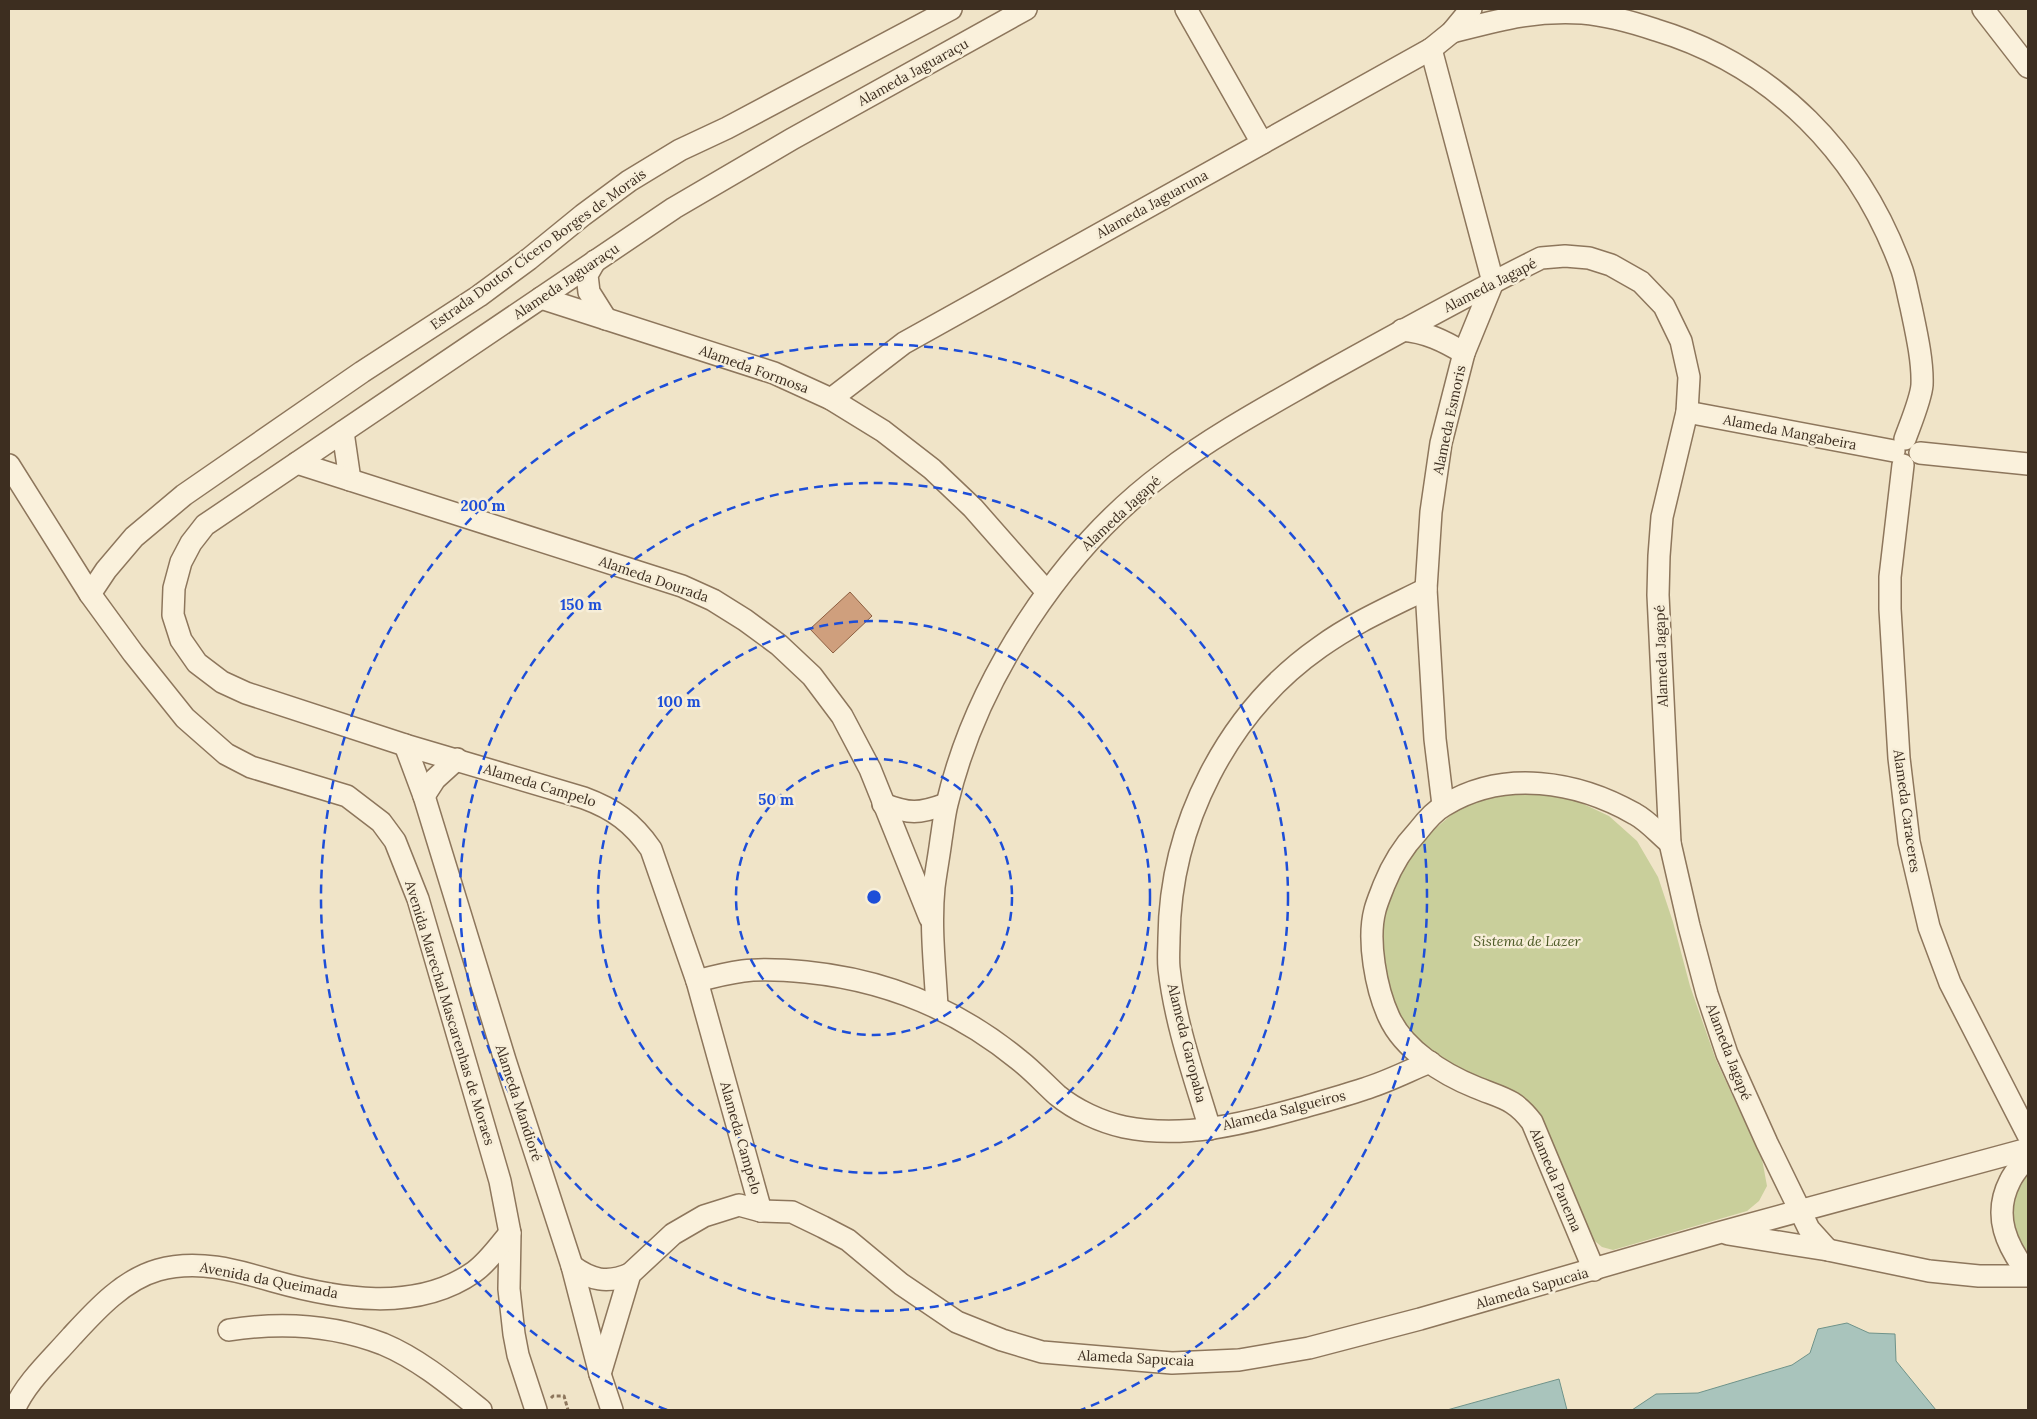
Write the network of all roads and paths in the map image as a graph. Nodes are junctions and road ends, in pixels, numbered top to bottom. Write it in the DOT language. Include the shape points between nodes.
graph roads {
  1 [pos="950,9"];
  2 [pos="1026,9"];
  3 [pos="1186,9"];
  4 [pos="1471,9"];
  5 [pos="1983,9"];
  6 [pos="1541,10"];
  7 [pos="1452,32"];
  8 [pos="1430,49"];
  9 [pos="2026,60"];
  10 [pos="1262,143"];
  11 [pos="594,261"];
  12 [pos="1494,282"];
  13 [pos="541,298"];
  14 [pos="606,319"];
  15 [pos="1402,330"];
  16 [pos="1464,353"];
  17 [pos="831,399"];
  18 [pos="1687,412"];
  19 [pos="342,432"];
  20 [pos="1906,452"];
  21 [pos="296,463"];
  22 [pos="2028,464"];
  23 [pos="9,465"];
  24 [pos="350,480"];
  25 [pos="1426,588"];
  26 [pos="1047,592"];
  27 [pos="90,594"];
  28 [pos="173,615"];
  29 [pos="405,745"];
  30 [pos="457,759"];
  31 [pos="424,796"];
  32 [pos="882,804"];
  33 [pos="946,804"];
  34 [pos="1443,805"];
  35 [pos="1670,843"];
  36 [pos="933,926"];
  37 [pos="697,981"];
  38 [pos="938,1007"];
  39 [pos="1430,1062"];
  40 [pos="1210,1129"];
  41 [pos="2028,1135"];
  42 [pos="2028,1150"];
  43 [pos="2028,1156"];
  44 [pos="1801,1210"];
  45 [pos="761,1211"];
  46 [pos="510,1233"];
  47 [pos="1718,1233"];
  48 [pos="1828,1250"];
  49 [pos="572,1266"];
  50 [pos="1594,1270"];
  51 [pos="630,1274"];
  52 [pos="2028,1275"];
  53 [pos="229,1330"];
  54 [pos="600,1374"];
  55 [pos="528,1407"];
  56 [pos="14,1410"];
  57 [pos="481,1410"];
  58 [pos="612,1410"];
  1 -- 27 [label="street, Estrada Doutor Cícero Borges de Morais" via="680,150 629,181 479,296 354,377 184,495 134,538"];
  2 -- 11 [label="street, Alameda Jaguaraçu" via="699,193"];
  3 -- 10 [label="street"];
  4 -- 7 [label="street, Alameda Jaguaruna"];
  5 -- 9 [label="street"];
  6 -- 7 [label="street, Alameda Caraceres"];
  6 -- 20 [label="street, Alameda Caraceres" via="1625,20 1684,38 1738,64 1782,96 1819,130 1852,171 1880,217 1903,272 1917,333 1922,386"];
  7 -- 8 [label="street, Alameda Jaguaruna"];
  8 -- 10 [label="street, Alameda Jaguaruna"];
  8 -- 12 [label="street"];
  10 -- 17 [label="street, Alameda Jaguaruna" via="904,343"];
  11 -- 13 [label="street, Alameda Jaguaraçu"];
  11 -- 14 [label="street" via="587,275 589,292"];
  12 -- 15 [label="street, Alameda Jagapé"];
  12 -- 16 [label="street, Alameda Esmoris"];
  12 -- 18 [label="street, Alameda Jagapé" via="1542,258 1565,256 1589,258 1610,265 1641,282 1664,306 1681,341 1690,377"];
  13 -- 14 [label="street, Alameda Formosa"];
  13 -- 19 [label="street, Alameda Jaguaraçu"];
  14 -- 17 [label="street, Alameda Formosa" via="774,373"];
  15 -- 16 [label="street" via="1432,335"];
  15 -- 26 [label="street, Alameda Jagapé" via="1223,432 1163,474 1118,512"];
  16 -- 25 [label="street, Alameda Esmoris" via="1440,443"];
  17 -- 26 [label="street, Alameda Formosa" via="884,431 932,469 973,508"];
  18 -- 20 [label="street, Alameda Mangabeira"];
  18 -- 35 [label="street, Alameda Jagapé" via="1662,517 1659,556"];
  19 -- 21 [label="street, Alameda Jaguaraçu"];
  19 -- 24 [label="street"];
  20 -- 22 [label="street, Alameda Mangabeira"];
  20 -- 41 [label="street, Alameda Caraceres" via="1892,558 1890,601 1899,758 1909,842 1930,926 1950,983"];
  21 -- 24 [label="street, Alameda Dourada"];
  21 -- 28 [label="street, Alameda Jaguaraçu" via="205,525 191,542 180,562 174,588"];
  23 -- 27 [label="street, Avenida Marechal Mascarenhas de Moraes"];
  24 -- 32 [label="street, Alameda Dourada" via="682,586 713,600 779,645 812,676 842,716 870,769"];
  25 -- 34 [label="street, Alameda Esmoris" via="1435,739"];
  25 -- 40 [label="street, Alameda Garopaba" via="1354,624 1280,679 1236,732 1214,765 1191,815 1177,862 1169,914 1169,967 1176,1011"];
  26 -- 33 [label="street, Alameda Jagapé" via="989,689 968,736"];
  27 -- 46 [label="street, Avenida Marechal Mascarenhas de Moraes" via="185,718 206,738 226,754 251,767 347,796 381,822 395,841 418,899 500,1181"];
  28 -- 29 [label="street, Alameda Campelo" via="181,640 197,663 222,682 246,693"];
  29 -- 30 [label="street, Alameda Campelo"];
  29 -- 31 [label="street, Alameda Mandioré"];
  30 -- 31 [label="street" via="435,779"];
  30 -- 37 [label="street, Alameda Campelo" via="603,805 625,819 651,849"];
  31 -- 49 [label="street, Alameda Mandioré" via="504,1060"];
  32 -- 33 [label="street" via="913,813"];
  32 -- 36 [label="street, Alameda Dourada"];
  33 -- 36 [label="street, Alameda Jagapé" via="934,889"];
  34 -- 35 [label="street, Alameda Panema" via="1476,789 1507,783 1568,787 1637,815"];
  34 -- 39 [label="street, Alameda Panema" via="1405,845 1389,871 1374,911 1372,948 1377,981 1389,1017 1400,1035"];
  35 -- 44 [label="street, Alameda Jagapé" via="1707,994 1727,1054"];
  36 -- 38 [label="street, Alameda Jagapé"];
  37 -- 38 [label="street, Alameda Salgueiros" via="744,971 830,974 880,985"];
  37 -- 45 [label="street, Alameda Campelo"];
  38 -- 40 [label="street, Alameda Salgueiros" via="985,1034 1020,1060 1058,1096 1095,1117 1124,1127 1156,1131"];
  39 -- 40 [label="street, Alameda Salgueiros" via="1366,1089 1251,1122"];
  39 -- 50 [label="street, Alameda Panema" via="1474,1086 1515,1103 1523,1110 1532,1122"];
  42 -- 44 [label="street, Alameda Sapucaia"];
  43 -- 52 [label="street" via="2004,1193 2001,1215 2013,1254"];
  44 -- 47 [label="street, Alameda Sapucaia"];
  44 -- 48 [label="street, Alameda Jagapé" via="1809,1229"];
  45 -- 50 [label="street, Alameda Sapucaia" via="792,1212 848,1240 901,1284 957,1322 1002,1340 1042,1352 1172,1362 1239,1360 1310,1348"];
  45 -- 51 [label="street, Alameda Sapucaia" via="739,1205 704,1216 673,1234"];
  46 -- 55 [label="street, Avenida Marechal Mascarenhas de Moraes" via="509,1289"];
  46 -- 56 [label="street, Avenida da Queimada" via="486,1262 458,1282 407,1298 306,1290 197,1265 156,1270 128,1284 94,1312 34,1379"];
  47 -- 48 [label="street"];
  47 -- 50 [label="street, Alameda Sapucaia"];
  48 -- 52 [label="street" via="1929,1271 1979,1276"];
  49 -- 51 [label="street" via="587,1276 601,1279 619,1279"];
  49 -- 54 [label="street, Alameda Mandioré"];
  51 -- 54 [label="street"];
  53 -- 57 [label="street" via="258,1325 347,1333 410,1358"];
  54 -- 58 [label="street, Alameda Mandioré"];
}
